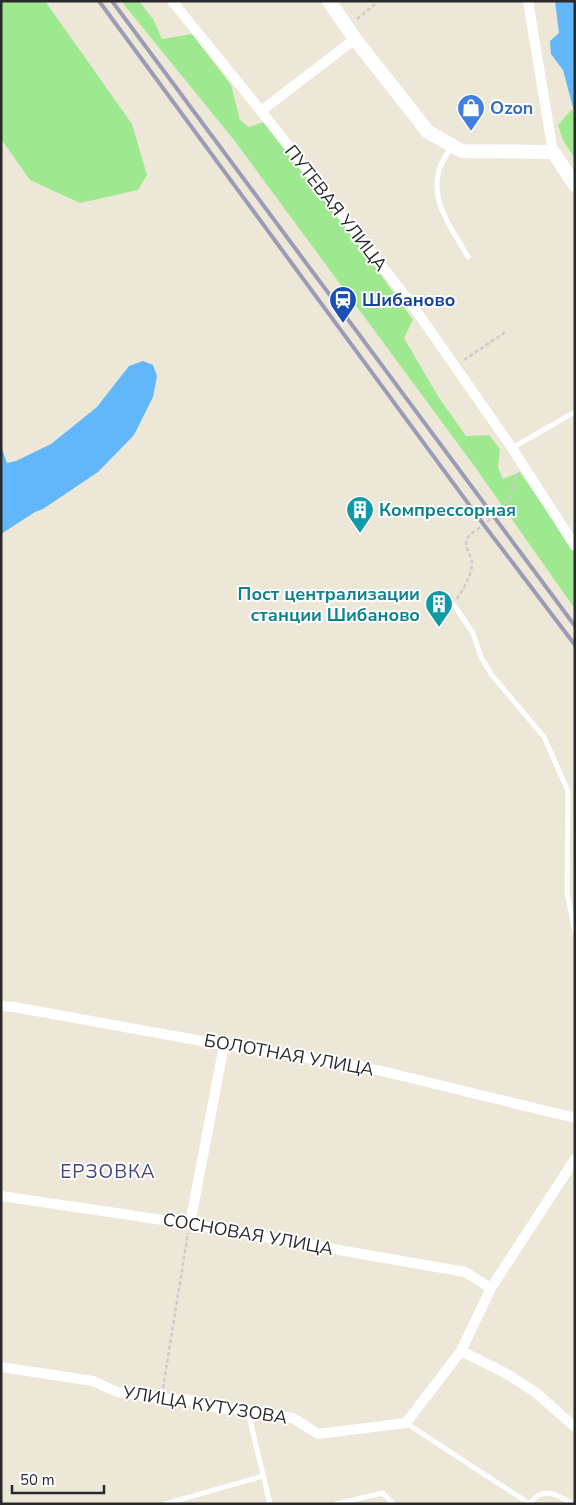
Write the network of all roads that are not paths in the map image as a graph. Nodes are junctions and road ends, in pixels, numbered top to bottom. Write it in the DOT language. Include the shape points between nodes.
graph roads {
  1 [pos="172,1"];
  2 [pos="329,1"];
  3 [pos="528,1"];
  4 [pos="355,40"];
  5 [pos="261,111"];
  6 [pos="452,146"];
  7 [pos="552,152"];
  8 [pos="575,185"];
  9 [pos="468,257"];
  10 [pos="575,412"];
  11 [pos="512,448"];
  12 [pos="575,546"];
  13 [pos="454,605"];
  14 [pos="575,932"];
  15 [pos="1,1006"];
  16 [pos="224,1045"];
  17 [pos="575,1118"];
  18 [pos="575,1159"];
  19 [pos="1,1196"];
  20 [pos="190,1224"];
  21 [pos="491,1288"];
  22 [pos="461,1351"];
  23 [pos="1,1367"];
  24 [pos="248,1412"];
  25 [pos="406,1423"];
  26 [pos="575,1427"];
  27 [pos="263,1476"];
  28 [pos="165,1504"];
  29 [pos="270,1504"];
  30 [pos="336,1504"];
  31 [pos="394,1504"];
  32 [pos="572,1504"];
  1 -- 5 [label="street, ПУТЕВАЯ УЛИЦА"];
  2 -- 4 [label="street"];
  3 -- 7 [label="street"];
  4 -- 5 [label="street"];
  4 -- 6 [label="street" via="428,132"];
  5 -- 11 [label="street, ПУТЕВАЯ УЛИЦА" via="413,306"];
  6 -- 7 [label="street" via="462,151"];
  6 -- 9 [label="lane" via="439,169 436,193 439,205"];
  7 -- 8 [label="street"];
  10 -- 11 [label="lane"];
  11 -- 12 [label="street, ПУТЕВАЯ УЛИЦА"];
  13 -- 14 [label="lane" via="472,633 491,674 544,737 568,790 567,893"];
  15 -- 16 [label="street, БОЛОТНАЯ УЛИЦА"];
  16 -- 17 [label="street, БОЛОТНАЯ УЛИЦА" via="369,1068"];
  16 -- 20 [label="street"];
  18 -- 21 [label="street"];
  19 -- 20 [label="street, СОСНОВАЯ УЛИЦА"];
  20 -- 21 [label="street, СОСНОВАЯ УЛИЦА" via="465,1272"];
  21 -- 22 [label="street"];
  22 -- 25 [label="street"];
  22 -- 26 [label="street" via="535,1392"];
  23 -- 24 [label="street, УЛИЦА КУТУЗОВА" via="93,1381 117,1392 161,1399 185,1398 208,1406"];
  24 -- 25 [label="street, УЛИЦА КУТУЗОВА" via="293,1418 318,1434"];
  24 -- 27 [label="lane"];
  25 -- 32 [label="lane" via="530,1504 533,1498 552,1492"];
  27 -- 28 [label="lane"];
  27 -- 29 [label="lane"];
  30 -- 31 [label="lane" via="382,1493"];
}
